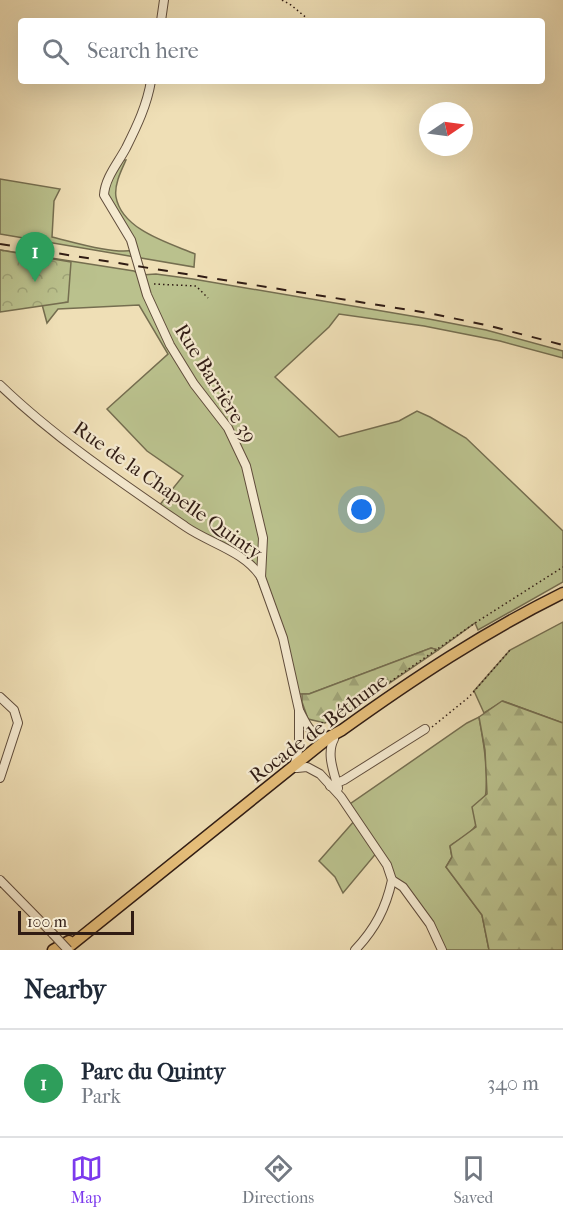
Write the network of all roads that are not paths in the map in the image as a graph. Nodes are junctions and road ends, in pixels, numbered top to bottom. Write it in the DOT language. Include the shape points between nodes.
graph roads {
  1 [pos="164,0"];
  2 [pos="161,18"];
  3 [pos="150,84"];
  4 [pos="0,385"];
  5 [pos="261,577"];
  6 [pos="563,593"];
  7 [pos="0,697"];
  8 [pos="299,710"];
  9 [pos="425,729"];
  10 [pos="336,735"];
  11 [pos="296,765"];
  12 [pos="0,778"];
  13 [pos="333,784"];
  14 [pos="0,880"];
  15 [pos="392,880"];
  16 [pos="110,915"];
  17 [pos="53,950"];
  18 [pos="67,950"];
  19 [pos="355,950"];
  20 [pos="442,950"];
  1 -- 2 [label="street"];
  3 -- 5 [label="street, Rue Barrière 39" via="144,110 104,195 133,244 144,285 175,354 228,428 246,466 263,538"];
  4 -- 5 [label="street, Rue de la Chapelle Quinty" via="109,472 188,528 247,561"];
  5 -- 8 [label="street, Rue Barrière 39" via="287,654"];
  6 -- 10 [label="main road, Rocade de Béthune" via="450,655"];
  7 -- 12 [label="street" via="14,710 18,723"];
  8 -- 10 [label="street, Rue Barrière 39" via="307,726 320,737"];
  8 -- 11 [label="street, Rue Barrière 39"];
  9 -- 13 [label="street"];
  10 -- 11 [label="main road, Rocade de Béthune"];
  10 -- 13 [label="street" via="331,744"];
  11 -- 13 [label="street" via="307,767"];
  11 -- 16 [label="main road, Rocade de Béthune"];
  13 -- 15 [label="street" via="387,865"];
  14 -- 18 [label="street, bridge"];
  15 -- 19 [label="street" via="379,920"];
  15 -- 20 [label="street" via="403,887"];
  16 -- 17 [label="main road, Rocade de Béthune"];
  16 -- 18 [label="main road, Rocade de Béthune"];
}
